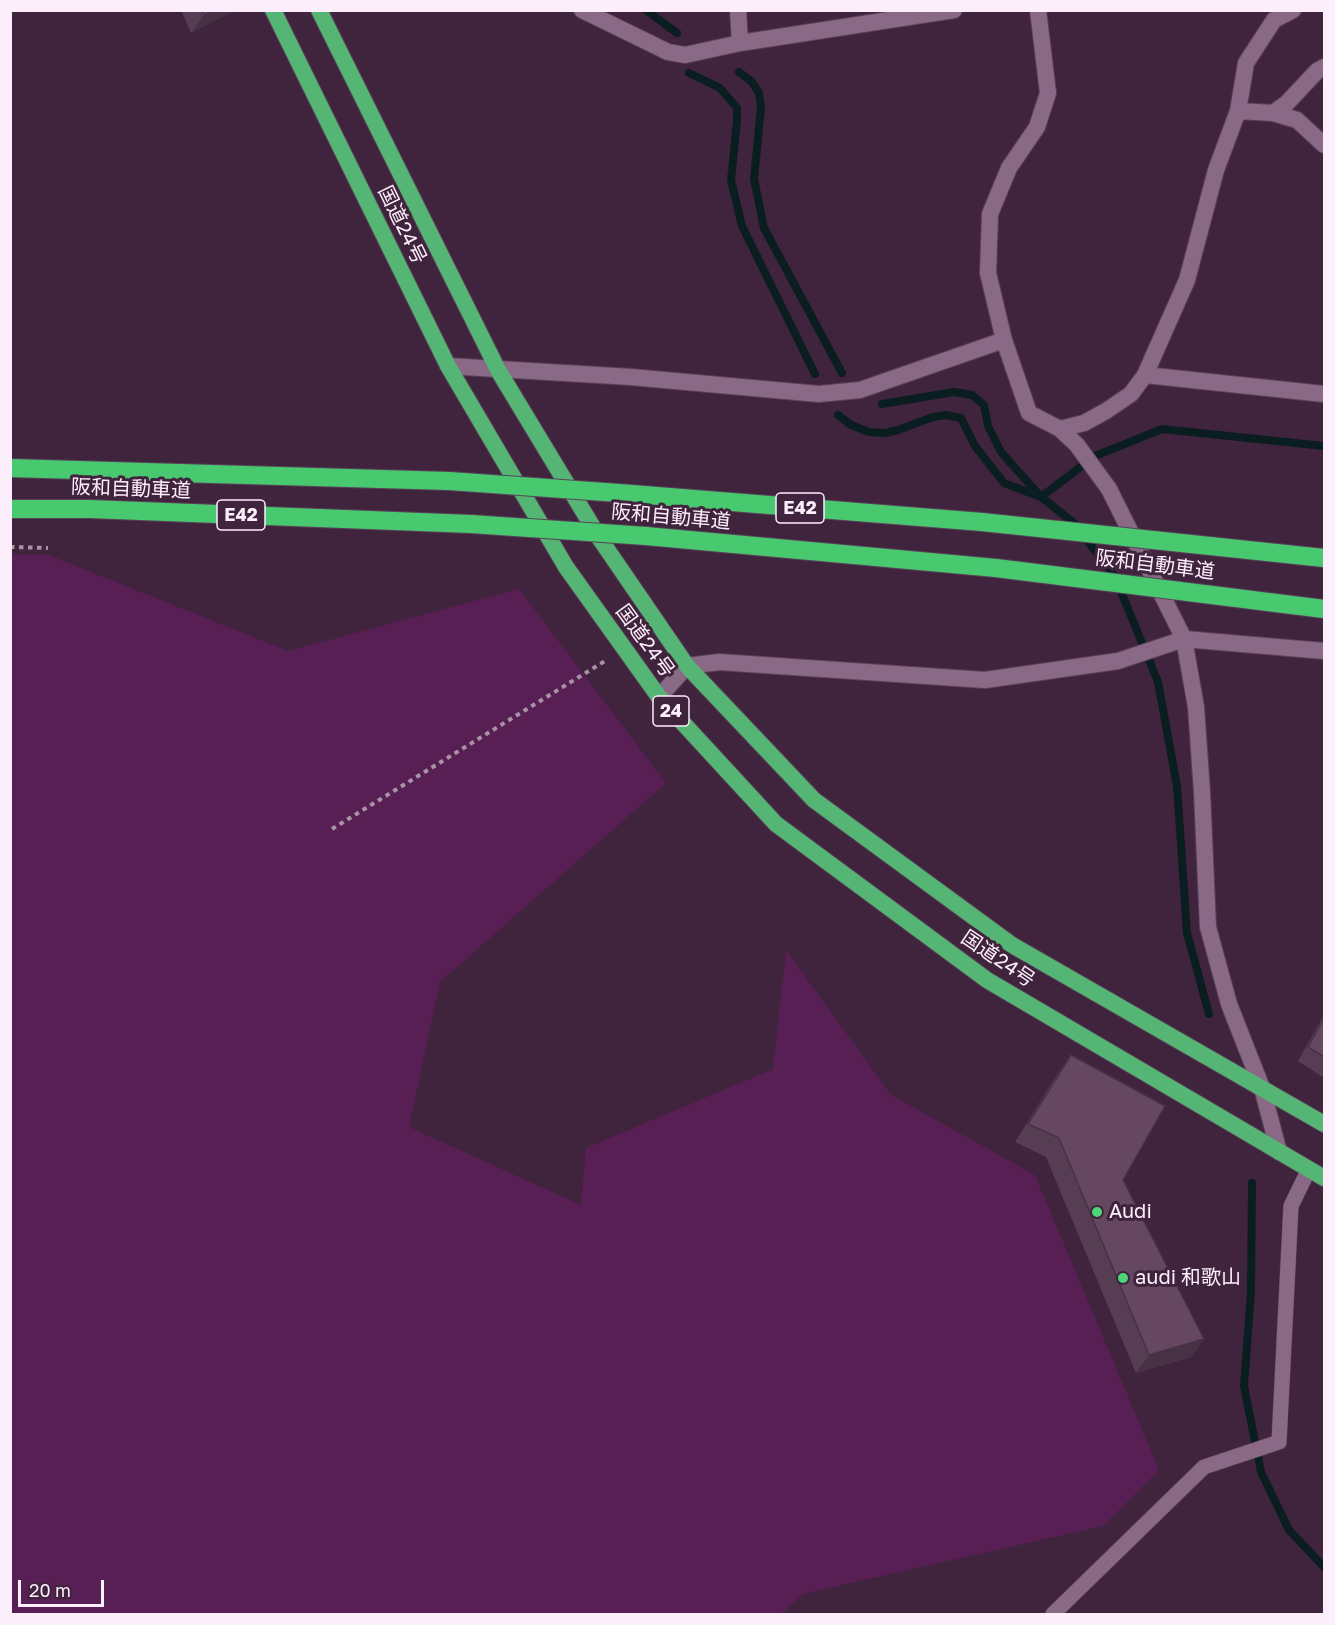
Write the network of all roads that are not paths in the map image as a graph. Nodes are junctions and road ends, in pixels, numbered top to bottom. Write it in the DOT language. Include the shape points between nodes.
graph roads {
  1 [pos="273,10"];
  2 [pos="319,10"];
  3 [pos="582,10"];
  4 [pos="738,10"];
  5 [pos="954,10"];
  6 [pos="1038,10"];
  7 [pos="1293,10"];
  8 [pos="740,43"];
  9 [pos="1324,67"];
  10 [pos="1238,111"];
  11 [pos="1273,113"];
  12 [pos="1324,145"];
  13 [pos="1004,340"];
  14 [pos="448,366"];
  15 [pos="498,370"];
  16 [pos="1145,375"];
  17 [pos="1324,394"];
  18 [pos="1060,429"];
  19 [pos="10,468"];
  20 [pos="10,509"];
  21 [pos="1324,558"];
  22 [pos="1324,609"];
  23 [pos="1184,639"];
  24 [pos="1324,651"];
  25 [pos="687,666"];
  26 [pos="658,697"];
  27 [pos="1262,1088"];
  28 [pos="1324,1124"];
  29 [pos="1279,1152"];
  30 [pos="1309,1169"];
  31 [pos="1324,1178"];
  32 [pos="1053,1614"];
  1 -- 14 [label="highway, 国道24号 / 24"];
  2 -- 15 [label="highway, 国道24号 / 24"];
  3 -- 8 [label="street" via="668,52 685,55"];
  4 -- 8 [label="street"];
  5 -- 8 [label="street"];
  6 -- 13 [label="street" via="1048,93 1037,127 1009,168 990,214 988,273"];
  7 -- 10 [label="street" via="1274,20 1246,63"];
  9 -- 11 [label="street"];
  10 -- 11 [label="street"];
  10 -- 16 [label="street" via="1216,170 1187,280"];
  11 -- 12 [label="street" via="1297,120"];
  13 -- 15 [label="street" via="860,390 819,394"];
  13 -- 18 [label="street" via="1029,413"];
  14 -- 15 [label="street"];
  14 -- 26 [label="highway, 国道24号 / 24" via="566,567"];
  15 -- 25 [label="highway, 国道24号 / 24" via="600,539"];
  16 -- 17 [label="street"];
  16 -- 18 [label="street" via="1131,394 1106,411 1084,423"];
  18 -- 23 [label="street" via="1077,445 1109,489"];
  19 -- 21 [label="highway, 阪和自動車道 / E42, bridge" via="448,481 982,522"];
  20 -- 22 [label="highway, 阪和自動車道 / E42, bridge" via="471,524 646,536 996,568"];
  23 -- 24 [label="street"];
  23 -- 25 [label="street" via="1118,661 985,680 719,662"];
  23 -- 27 [label="street" via="1197,718 1208,927 1229,1004"];
  25 -- 26 [label="street"];
  25 -- 27 [label="highway, 国道24号 / 24" via="823,807 1012,945"];
  26 -- 29 [label="highway, 国道24号 / 24" via="776,824 987,980"];
  27 -- 28 [label="highway, 国道24号 / 24"];
  27 -- 29 [label="street"];
  29 -- 30 [label="highway, 国道24号 / 24"];
  30 -- 31 [label="highway, 国道24号 / 24"];
  30 -- 32 [label="lane" via="1291,1206 1279,1442 1204,1467"];
}
